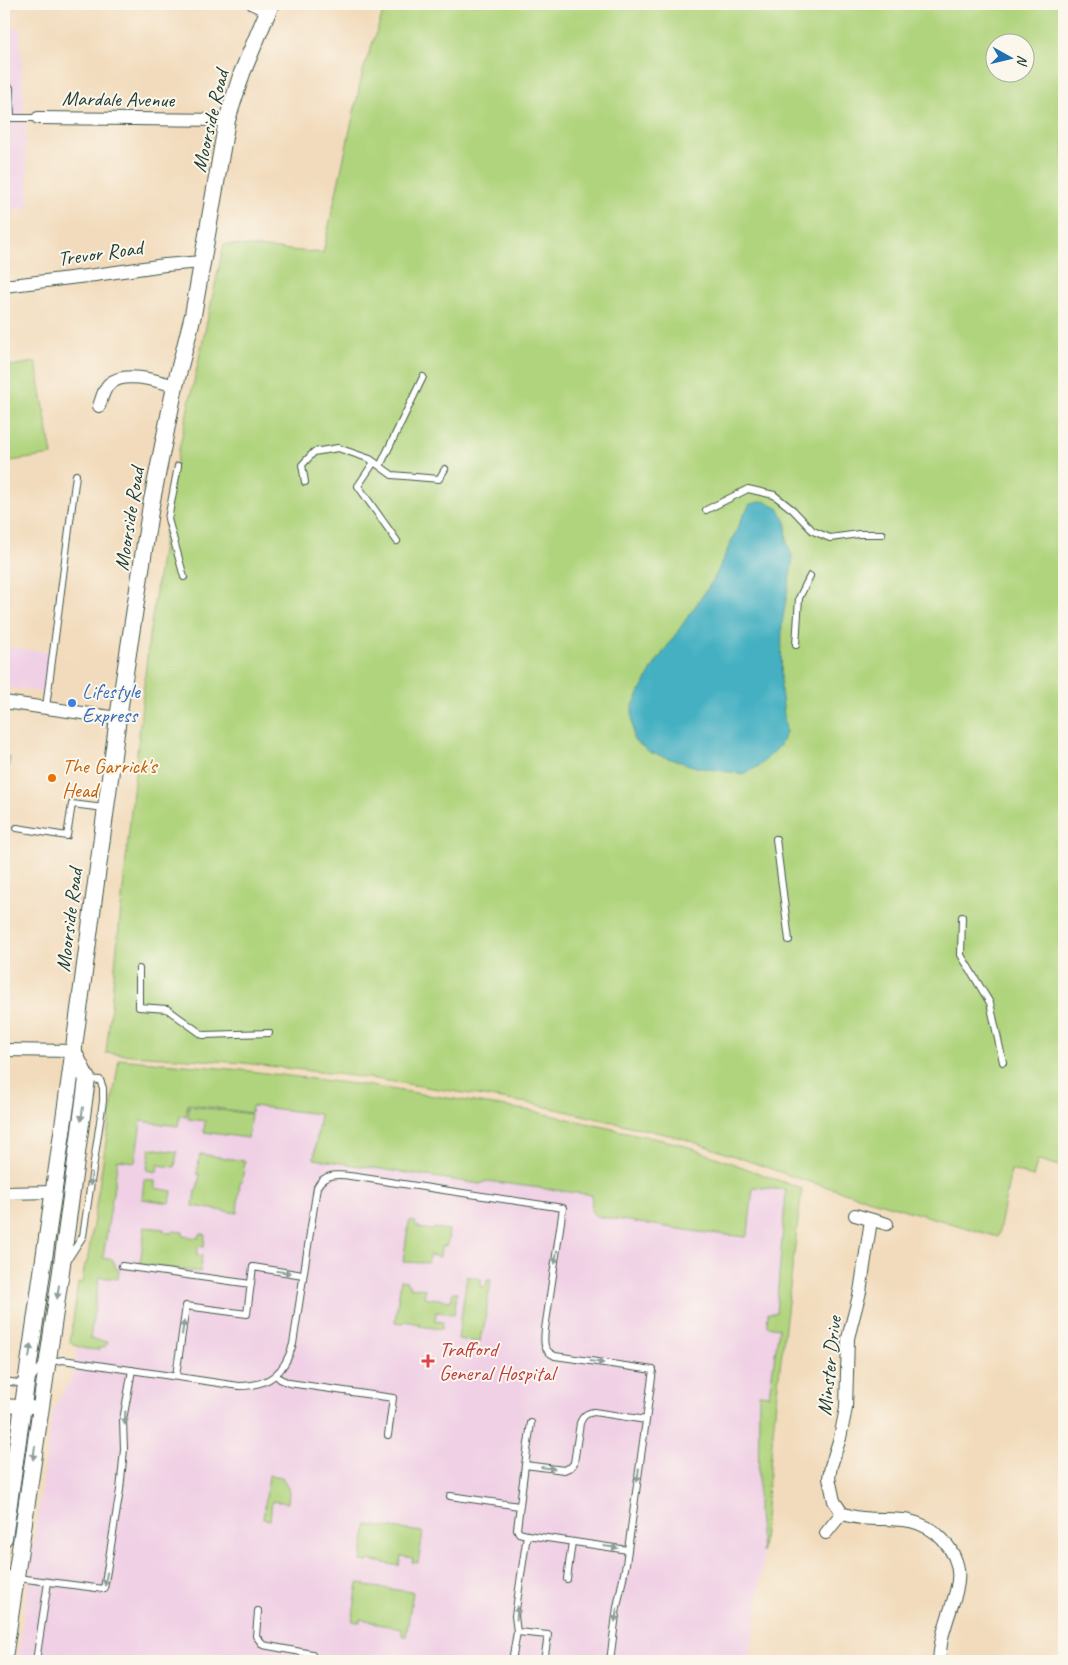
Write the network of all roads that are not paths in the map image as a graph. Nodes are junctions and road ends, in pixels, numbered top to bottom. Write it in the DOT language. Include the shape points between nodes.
graph roads {
  1 [pos="264,6"];
  2 [pos="4,88"];
  3 [pos="38,118"];
  4 [pos="227,120"];
  5 [pos="202,262"];
  6 [pos="4,286"];
  7 [pos="424,376"];
  8 [pos="175,386"];
  9 [pos="99,406"];
  10 [pos="374,462"];
  11 [pos="178,466"];
  12 [pos="380,466"];
  13 [pos="445,469"];
  14 [pos="76,475"];
  15 [pos="304,482"];
  16 [pos="706,510"];
  17 [pos="882,534"];
  18 [pos="397,541"];
  19 [pos="810,576"];
  20 [pos="184,577"];
  21 [pos="796,645"];
  22 [pos="4,702"];
  23 [pos="46,707"];
  24 [pos="118,718"];
  25 [pos="105,808"];
  26 [pos="17,828"];
  27 [pos="776,839"];
  28 [pos="962,917"];
  29 [pos="789,940"];
  30 [pos="139,969"];
  31 [pos="269,1033"];
  32 [pos="4,1050"];
  33 [pos="74,1051"];
  34 [pos="1003,1062"];
  35 [pos="87,1079"];
  36 [pos="54,1192"];
  37 [pos="4,1193"];
  38 [pos="72,1193"];
  39 [pos="855,1216"];
  40 [pos="871,1220"];
  41 [pos="887,1224"];
  42 [pos="122,1266"];
  43 [pos="61,1270"];
  44 [pos="304,1275"];
  45 [pos="251,1284"];
  46 [pos="48,1362"];
  47 [pos="132,1370"];
  48 [pos="276,1375"];
  49 [pos="176,1376"];
  50 [pos="4,1381"];
  51 [pos="26,1384"];
  52 [pos="4,1405"];
  53 [pos="23,1406"];
  54 [pos="41,1408"];
  55 [pos="646,1420"];
  56 [pos="531,1423"];
  57 [pos="388,1434"];
  58 [pos="526,1465"];
  59 [pos="450,1496"];
  60 [pos="520,1506"];
  61 [pos="842,1513"];
  62 [pos="826,1533"];
  63 [pos="527,1536"];
  64 [pos="4,1538"];
  65 [pos="572,1542"];
  66 [pos="628,1550"];
  67 [pos="16,1577"];
  68 [pos="567,1579"];
  69 [pos="48,1582"];
  70 [pos="258,1611"];
  71 [pos="517,1632"];
  72 [pos="4,1658"];
  73 [pos="36,1661"];
  74 [pos="311,1661"];
  75 [pos="512,1661"];
  76 [pos="544,1661"];
  77 [pos="610,1661"];
  78 [pos="939,1661"];
  1 -- 4 [label="street, Moorside Road"];
  2 -- 3 [label="lane" via="10,88 11,118"];
  3 -- 4 [label="street, Mardale Avenue"];
  4 -- 5 [label="street, Moorside Road"];
  5 -- 6 [label="street, Trevor Road"];
  5 -- 8 [label="street, Moorside Road"];
  7 -- 12 [label="lane"];
  8 -- 9 [label="street" via="137,377 121,379 110,383"];
  8 -- 24 [label="street, Moorside Road" via="151,505"];
  10 -- 12 [label="lane"];
  10 -- 15 [label="lane" via="338,448 314,452 302,465"];
  10 -- 18 [label="lane" via="358,486"];
  11 -- 20 [label="lane" via="168,519"];
  12 -- 13 [label="lane" via="392,475 439,479"];
  14 -- 23 [label="lane"];
  16 -- 17 [label="lane" via="748,489 774,494 813,531 830,538"];
  19 -- 21 [label="lane" via="799,598"];
  22 -- 23 [label="street"];
  23 -- 24 [label="street"];
  24 -- 25 [label="street, Moorside Road"];
  25 -- 26 [label="lane" via="72,804 67,836"];
  25 -- 33 [label="street, Moorside Road"];
  27 -- 29 [label="lane"];
  28 -- 34 [label="lane" via="961,955 990,1003"];
  30 -- 31 [label="lane" via="140,1007 167,1009 203,1035"];
  32 -- 33 [label="street"];
  33 -- 35 [label="street"];
  33 -- 36 [label="street, Moorside Road"];
  35 -- 38 [label="street, one-way"];
  35 -- 43 [label="lane, one-way" via="100,1080 103,1102 83,1236"];
  36 -- 37 [label="street"];
  36 -- 38 [label="street"];
  51 -- 36 [label="street, Moorside Road, one-way"];
  38 -- 43 [label="street"];
  39 -- 40 [label="street"];
  40 -- 41 [label="street"];
  40 -- 61 [label="street, Minster Drive" via="860,1292 848,1338 846,1408 829,1478 834,1501"];
  42 -- 45 [label="lane"];
  43 -- 46 [label="street, one-way"];
  45 -- 44 [label="lane, one-way" via="253,1267"];
  44 -- 48 [label="lane" via="294,1344 286,1365"];
  44 -- 55 [label="lane, one-way" via="317,1187 330,1175 563,1208 545,1348 555,1356 653,1370"];
  49 -- 45 [label="lane, one-way" via="186,1306 247,1314"];
  46 -- 47 [label="lane" via="63,1360"];
  46 -- 51 [label="lane" via="40,1366"];
  46 -- 54 [label="street"];
  47 -- 49 [label="lane"];
  47 -- 69 [label="lane, one-way" via="124,1420 121,1481 104,1589"];
  48 -- 49 [label="lane" via="249,1386"];
  48 -- 57 [label="lane" via="289,1383 393,1398"];
  50 -- 51 [label="lane"];
  51 -- 53 [label="street, Moorside Road"];
  52 -- 53 [label="street"];
  53 -- 54 [label="street"];
  53 -- 64 [label="street, Moorside Road"];
  54 -- 67 [label="street, one-way"];
  58 -- 55 [label="lane, one-way" via="564,1470 571,1467 580,1423 587,1413"];
  55 -- 66 [label="lane, one-way"];
  56 -- 58 [label="lane"];
  58 -- 60 [label="lane"];
  59 -- 60 [label="lane"];
  60 -- 63 [label="lane" via="517,1529"];
  61 -- 62 [label="street"];
  61 -- 78 [label="street" via="920,1524 947,1544 954,1555 959,1581"];
  63 -- 65 [label="lane"];
  71 -- 63 [label="lane, one-way" via="515,1616"];
  65 -- 66 [label="lane, one-way"];
  65 -- 68 [label="lane"];
  66 -- 77 [label="lane, one-way"];
  67 -- 69 [label="lane"];
  67 -- 72 [label="street"];
  69 -- 73 [label="lane"];
  70 -- 74 [label="lane" via="256,1636 263,1645 312,1654"];
  71 -- 75 [label="lane"];
  71 -- 76 [label="lane" via="548,1636"];
}
